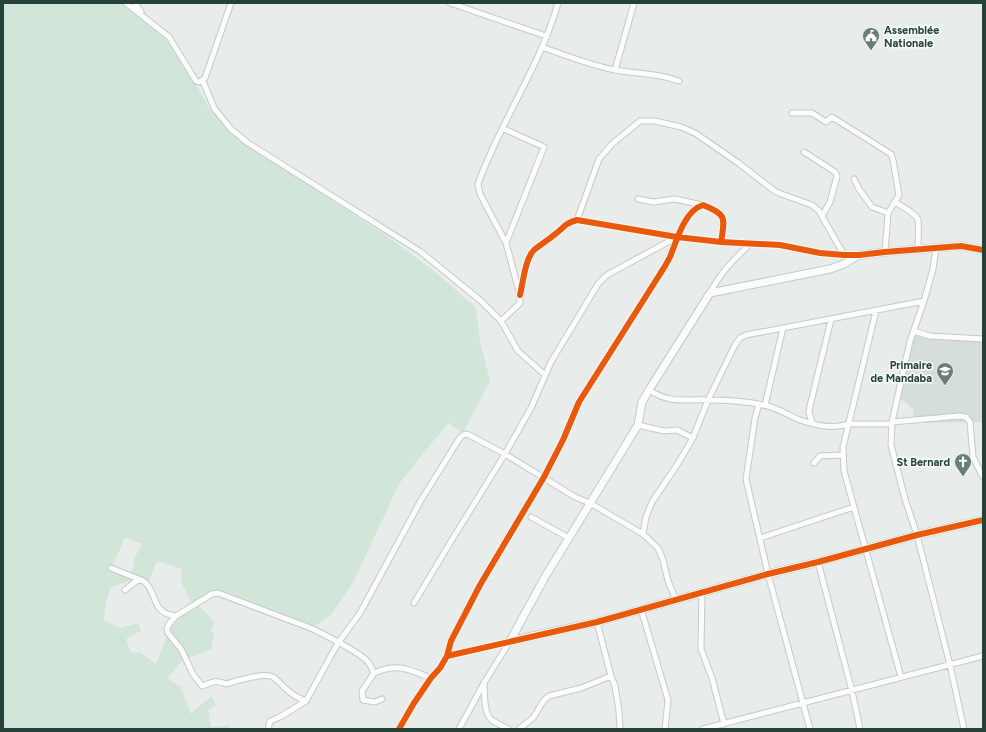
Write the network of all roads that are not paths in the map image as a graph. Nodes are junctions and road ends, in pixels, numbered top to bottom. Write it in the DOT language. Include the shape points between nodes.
graph roads {
  1 [pos="126,3"];
  2 [pos="135,3"];
  3 [pos="230,3"];
  4 [pos="450,3"];
  5 [pos="558,3"];
  6 [pos="634,3"];
  7 [pos="144,17"];
  8 [pos="546,36"];
  9 [pos="542,47"];
  10 [pos="615,70"];
  11 [pos="203,81"];
  12 [pos="679,81"];
  13 [pos="792,113"];
  14 [pos="502,128"];
  15 [pos="804,152"];
  16 [pos="854,179"];
  17 [pos="638,199"];
  18 [pos="895,202"];
  19 [pos="703,205"];
  20 [pos="888,213"];
  21 [pos="822,216"];
  22 [pos="577,220"];
  23 [pos="677,237"];
  24 [pos="721,242"];
  25 [pos="506,243"];
  26 [pos="752,243"];
  27 [pos="936,248"];
  28 [pos="918,249"];
  29 [pos="983,250"];
  30 [pos="885,252"];
  31 [pos="844,255"];
  32 [pos="859,255"];
  33 [pos="710,294"];
  34 [pos="520,295"];
  35 [pos="924,301"];
  36 [pos="876,311"];
  37 [pos="831,320"];
  38 [pos="501,321"];
  39 [pos="783,328"];
  40 [pos="914,331"];
  41 [pos="983,340"];
  42 [pos="545,375"];
  43 [pos="649,390"];
  44 [pos="708,400"];
  45 [pos="759,404"];
  46 [pos="765,405"];
  47 [pos="812,422"];
  48 [pos="892,423"];
  49 [pos="848,424"];
  50 [pos="638,425"];
  51 [pos="693,438"];
  52 [pos="505,454"];
  53 [pos="843,455"];
  54 [pos="814,463"];
  55 [pos="544,477"];
  56 [pos="983,477"];
  57 [pos="590,503"];
  58 [pos="854,507"];
  59 [pos="531,517"];
  60 [pos="983,520"];
  61 [pos="644,534"];
  62 [pos="917,535"];
  63 [pos="569,538"];
  64 [pos="760,538"];
  65 [pos="866,549"];
  66 [pos="818,562"];
  67 [pos="111,568"];
  68 [pos="768,574"];
  69 [pos="142,580"];
  70 [pos="125,590"];
  71 [pos="702,592"];
  72 [pos="676,600"];
  73 [pos="414,603"];
  74 [pos="642,609"];
  75 [pos="176,616"];
  76 [pos="597,622"];
  77 [pos="510,641"];
  78 [pos="338,643"];
  79 [pos="447,656"];
  80 [pos="983,656"];
  81 [pos="950,666"];
  82 [pos="374,673"];
  83 [pos="611,676"];
  84 [pos="901,677"];
  85 [pos="431,678"];
  86 [pos="484,683"];
  87 [pos="852,691"];
  88 [pos="382,699"];
  89 [pos="306,701"];
  90 [pos="803,704"];
  91 [pos="724,724"];
  92 [pos="268,729"];
  93 [pos="399,729"];
  94 [pos="459,729"];
  95 [pos="508,729"];
  96 [pos="519,729"];
  97 [pos="620,729"];
  98 [pos="665,729"];
  99 [pos="703,729"];
  100 [pos="810,729"];
  101 [pos="860,729"];
  102 [pos="964,729"];
  1 -- 7 [label="street"];
  2 -- 7 [label="street"];
  3 -- 11 [label="street"];
  4 -- 8 [label="street"];
  5 -- 8 [label="street"];
  6 -- 10 [label="street"];
  7 -- 11 [label="street" via="169,37 196,81"];
  8 -- 9 [label="street"];
  9 -- 10 [label="street"];
  9 -- 14 [label="street"];
  10 -- 12 [label="street"];
  11 -- 38 [label="street" via="214,108 231,129 248,143 421,252 481,301"];
  13 -- 18 [label="street" via="812,113 826,122 832,118 891,154 899,190"];
  14 -- 25 [label="street" via="478,184 480,194"];
  14 -- 25 [label="street" via="544,146"];
  15 -- 21 [label="street" via="838,176 830,202"];
  16 -- 20 [label="street" via="872,208"];
  17 -- 19 [label="street" via="653,202 675,198"];
  18 -- 20 [label="street"];
  18 -- 28 [label="street" via="918,218"];
  19 -- 23 [label="street" via="690,213"];
  19 -- 24 [label="street" via="717,211 723,218"];
  20 -- 30 [label="street"];
  21 -- 22 [label="street" via="812,205 776,192 695,133 656,121 640,121 612,144 599,159"];
  21 -- 31 [label="street"];
  22 -- 23 [label="street"];
  22 -- 34 [label="street" via="566,223 534,250 526,265"];
  23 -- 24 [label="street"];
  23 -- 42 [label="street" via="602,279"];
  23 -- 55 [label="street" via="669,259 579,402"];
  24 -- 26 [label="street"];
  25 -- 34 [label="street"];
  26 -- 31 [label="street"];
  26 -- 33 [label="street" via="728,265"];
  27 -- 28 [label="street"];
  27 -- 29 [label="street" via="961,246"];
  27 -- 35 [label="street"];
  28 -- 30 [label="street"];
  30 -- 32 [label="street"];
  31 -- 32 [label="street"];
  32 -- 33 [label="street" via="830,269"];
  33 -- 43 [label="street"];
  34 -- 38 [label="street" via="520,303"];
  35 -- 36 [label="street"];
  35 -- 40 [label="street"];
  36 -- 37 [label="street"];
  36 -- 49 [label="street"];
  37 -- 39 [label="street"];
  37 -- 47 [label="street" via="810,406"];
  38 -- 42 [label="street" via="518,351"];
  39 -- 44 [label="street" via="740,338 734,345"];
  39 -- 46 [label="street"];
  40 -- 41 [label="street" via="930,336"];
  40 -- 48 [label="street"];
  42 -- 52 [label="street" via="531,408"];
  43 -- 44 [label="street" via="660,397"];
  43 -- 50 [label="street" via="642,402"];
  44 -- 45 [label="street"];
  44 -- 51 [label="street"];
  45 -- 46 [label="street"];
  45 -- 64 [label="street" via="746,479"];
  46 -- 47 [label="street" via="800,420"];
  47 -- 49 [label="street" via="829,426"];
  48 -- 49 [label="street"];
  48 -- 56 [label="street" via="966,417 970,422 973,457"];
  48 -- 62 [label="street" via="891,450"];
  49 -- 53 [label="street"];
  50 -- 51 [label="street" via="664,431 677,430"];
  50 -- 57 [label="street"];
  51 -- 61 [label="street" via="652,502 646,517"];
  52 -- 55 [label="street"];
  52 -- 73 [label="street"];
  52 -- 78 [label="street" via="467,434 459,439 420,502 360,613"];
  53 -- 54 [label="street" via="820,456"];
  53 -- 58 [label="street" via="844,471"];
  55 -- 57 [label="street" via="575,497"];
  55 -- 79 [label="street" via="480,585"];
  57 -- 61 [label="street"];
  57 -- 63 [label="street"];
  58 -- 64 [label="street"];
  58 -- 65 [label="street"];
  59 -- 63 [label="street"];
  60 -- 62 [label="street"];
  61 -- 72 [label="street" via="658,548"];
  62 -- 65 [label="street"];
  62 -- 81 [label="street"];
  63 -- 77 [label="street"];
  64 -- 68 [label="street"];
  65 -- 66 [label="street"];
  65 -- 84 [label="street"];
  66 -- 68 [label="street"];
  66 -- 87 [label="street"];
  67 -- 69 [label="street"];
  68 -- 71 [label="street"];
  68 -- 90 [label="street"];
  69 -- 70 [label="street" via="136,581"];
  69 -- 75 [label="street" via="150,589 157,606"];
  71 -- 72 [label="street"];
  71 -- 91 [label="street" via="701,649 712,678"];
  72 -- 74 [label="street"];
  74 -- 76 [label="street"];
  74 -- 98 [label="street" via="668,700"];
  75 -- 78 [label="street" via="212,594 218,593 313,629"];
  75 -- 89 [label="street" via="169,624 168,633 181,649 202,686 214,680 226,684 268,676 273,677 296,697"];
  76 -- 77 [label="street"];
  76 -- 83 [label="street"];
  77 -- 79 [label="street"];
  77 -- 86 [label="street"];
  78 -- 82 [label="street" via="364,658"];
  78 -- 89 [label="street"];
  79 -- 85 [label="street"];
  80 -- 81 [label="street"];
  81 -- 84 [label="street"];
  81 -- 102 [label="street"];
  82 -- 85 [label="street" via="386,668 405,668"];
  82 -- 88 [label="street" via="362,691 363,700 375,702"];
  83 -- 96 [label="street" via="581,688 548,696 533,718"];
  83 -- 97 [label="street" via="615,686"];
  84 -- 87 [label="street"];
  85 -- 93 [label="street"];
  86 -- 94 [label="street"];
  86 -- 95 [label="street" via="488,714 492,721"];
  87 -- 90 [label="street"];
  87 -- 101 [label="street"];
  89 -- 92 [label="street" via="270,721"];
  90 -- 91 [label="street"];
  90 -- 100 [label="street"];
  91 -- 99 [label="street"];
}
